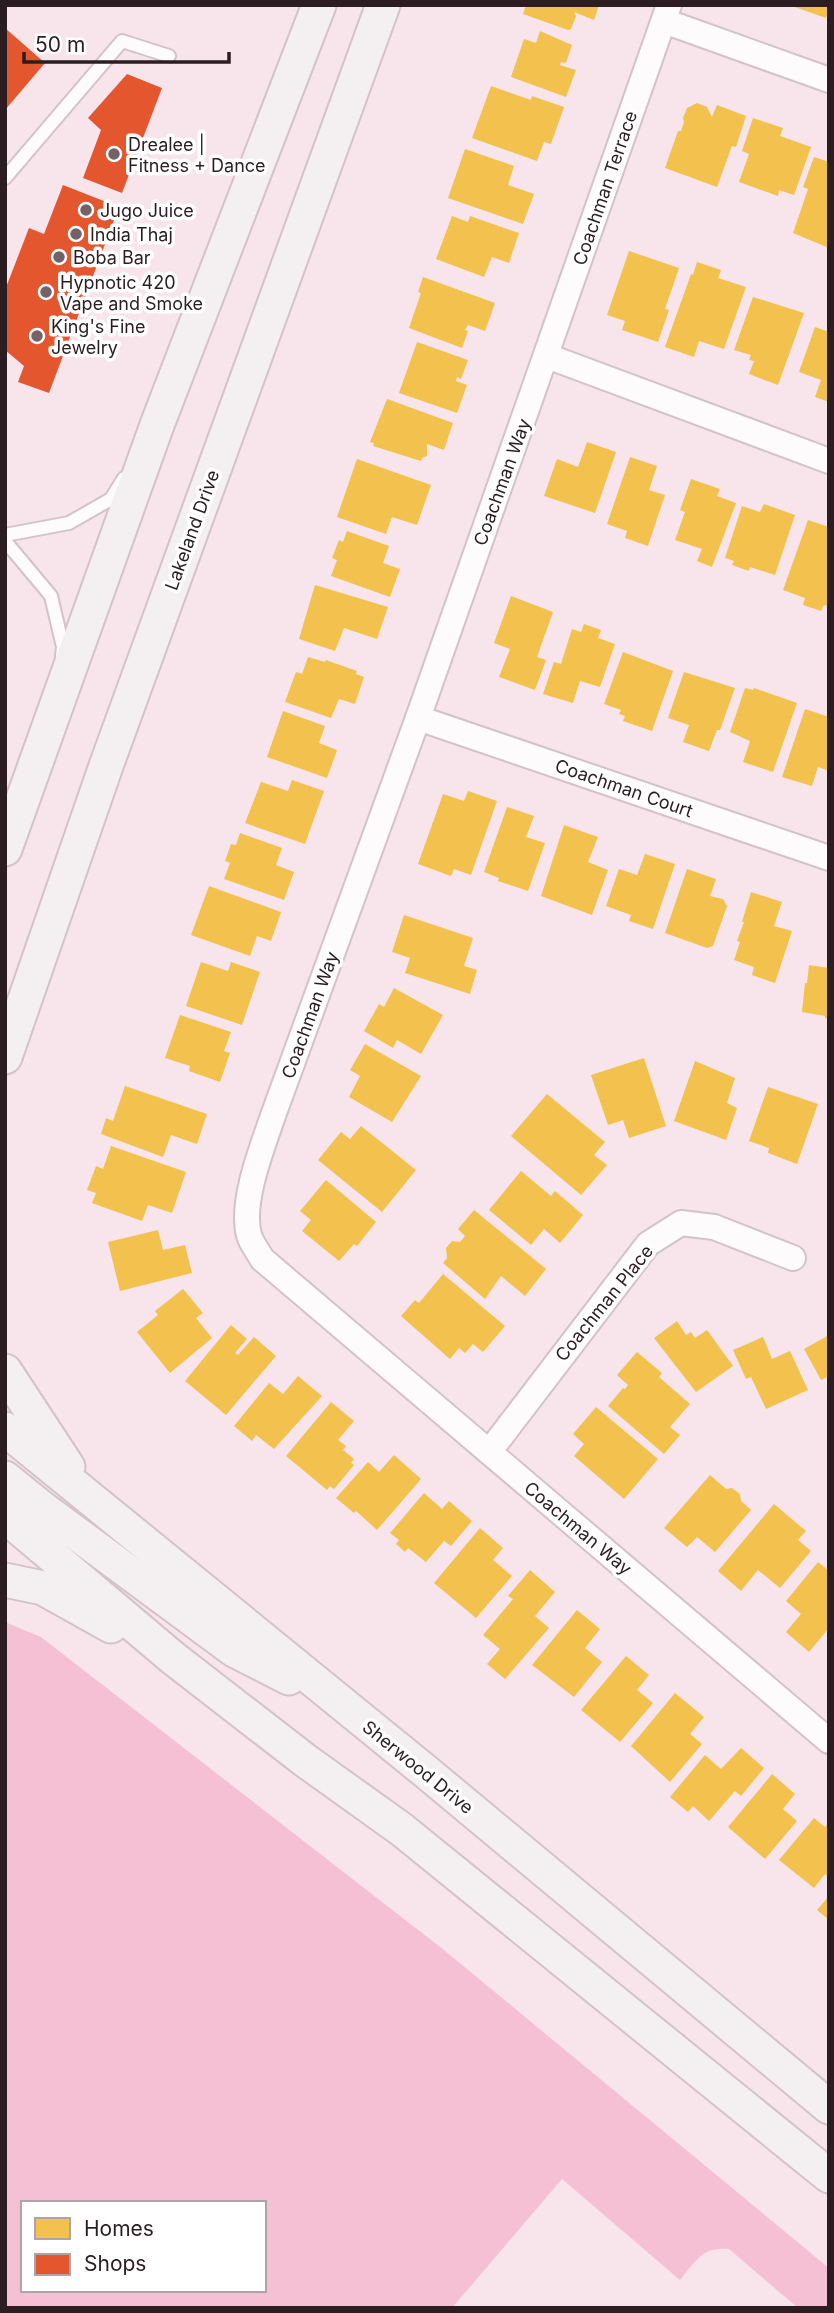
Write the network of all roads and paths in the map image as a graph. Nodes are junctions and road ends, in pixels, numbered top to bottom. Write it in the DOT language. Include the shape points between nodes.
graph roads {
  1 [pos="383,5"];
  2 [pos="318,7"];
  3 [pos="666,13"];
  4 [pos="169,56"];
  5 [pos="829,80"];
  6 [pos="5,178"];
  7 [pos="547,356"];
  8 [pos="157,425"];
  9 [pos="829,461"];
  10 [pos="5,535"];
  11 [pos="5,541"];
  12 [pos="59,697"];
  13 [pos="418,718"];
  14 [pos="5,849"];
  15 [pos="829,858"];
  16 [pos="5,1057"];
  17 [pos="793,1258"];
  18 [pos="5,1371"];
  19 [pos="5,1429"];
  20 [pos="489,1452"];
  21 [pos="5,1478"];
  22 [pos="87,1495"];
  23 [pos="5,1516"];
  24 [pos="5,1580"];
  25 [pos="173,1658"];
  26 [pos="344,1706"];
  27 [pos="829,1741"];
  28 [pos="829,2107"];
  29 [pos="829,2176"];
  1 -- 16 [label="main road, Lakeland Drive"];
  2 -- 8 [label="main road"];
  3 -- 5 [label="street, Coachman Terrace"];
  3 -- 7 [label="street, Coachman Terrace"];
  4 -- 6 [label="lane" via="122,41"];
  7 -- 9 [label="street"];
  7 -- 13 [label="street, Coachman Way"];
  8 -- 10 [label="lane" via="111,499 69,523"];
  8 -- 12 [label="main road"];
  11 -- 12 [label="lane" via="51,596 63,647"];
  12 -- 14 [label="main road"];
  13 -- 15 [label="street, Coachman Court"];
  13 -- 20 [label="street, Coachman Way" via="274,1112 246,1214 249,1236 262,1259"];
  17 -- 20 [label="street, Coachman Place" via="714,1227 681,1223 649,1244"];
  18 -- 22 [label="main road"];
  19 -- 22 [label="main road, Sherwood Drive"];
  20 -- 27 [label="street, Coachman Way"];
  21 -- 26 [label="main road" via="234,1650"];
  22 -- 26 [label="main road, Sherwood Drive"];
  23 -- 25 [label="main road"];
  24 -- 25 [label="main road" via="43,1588"];
  25 -- 29 [label="main road" via="401,1829"];
  26 -- 28 [label="main road, Sherwood Drive"];
}
